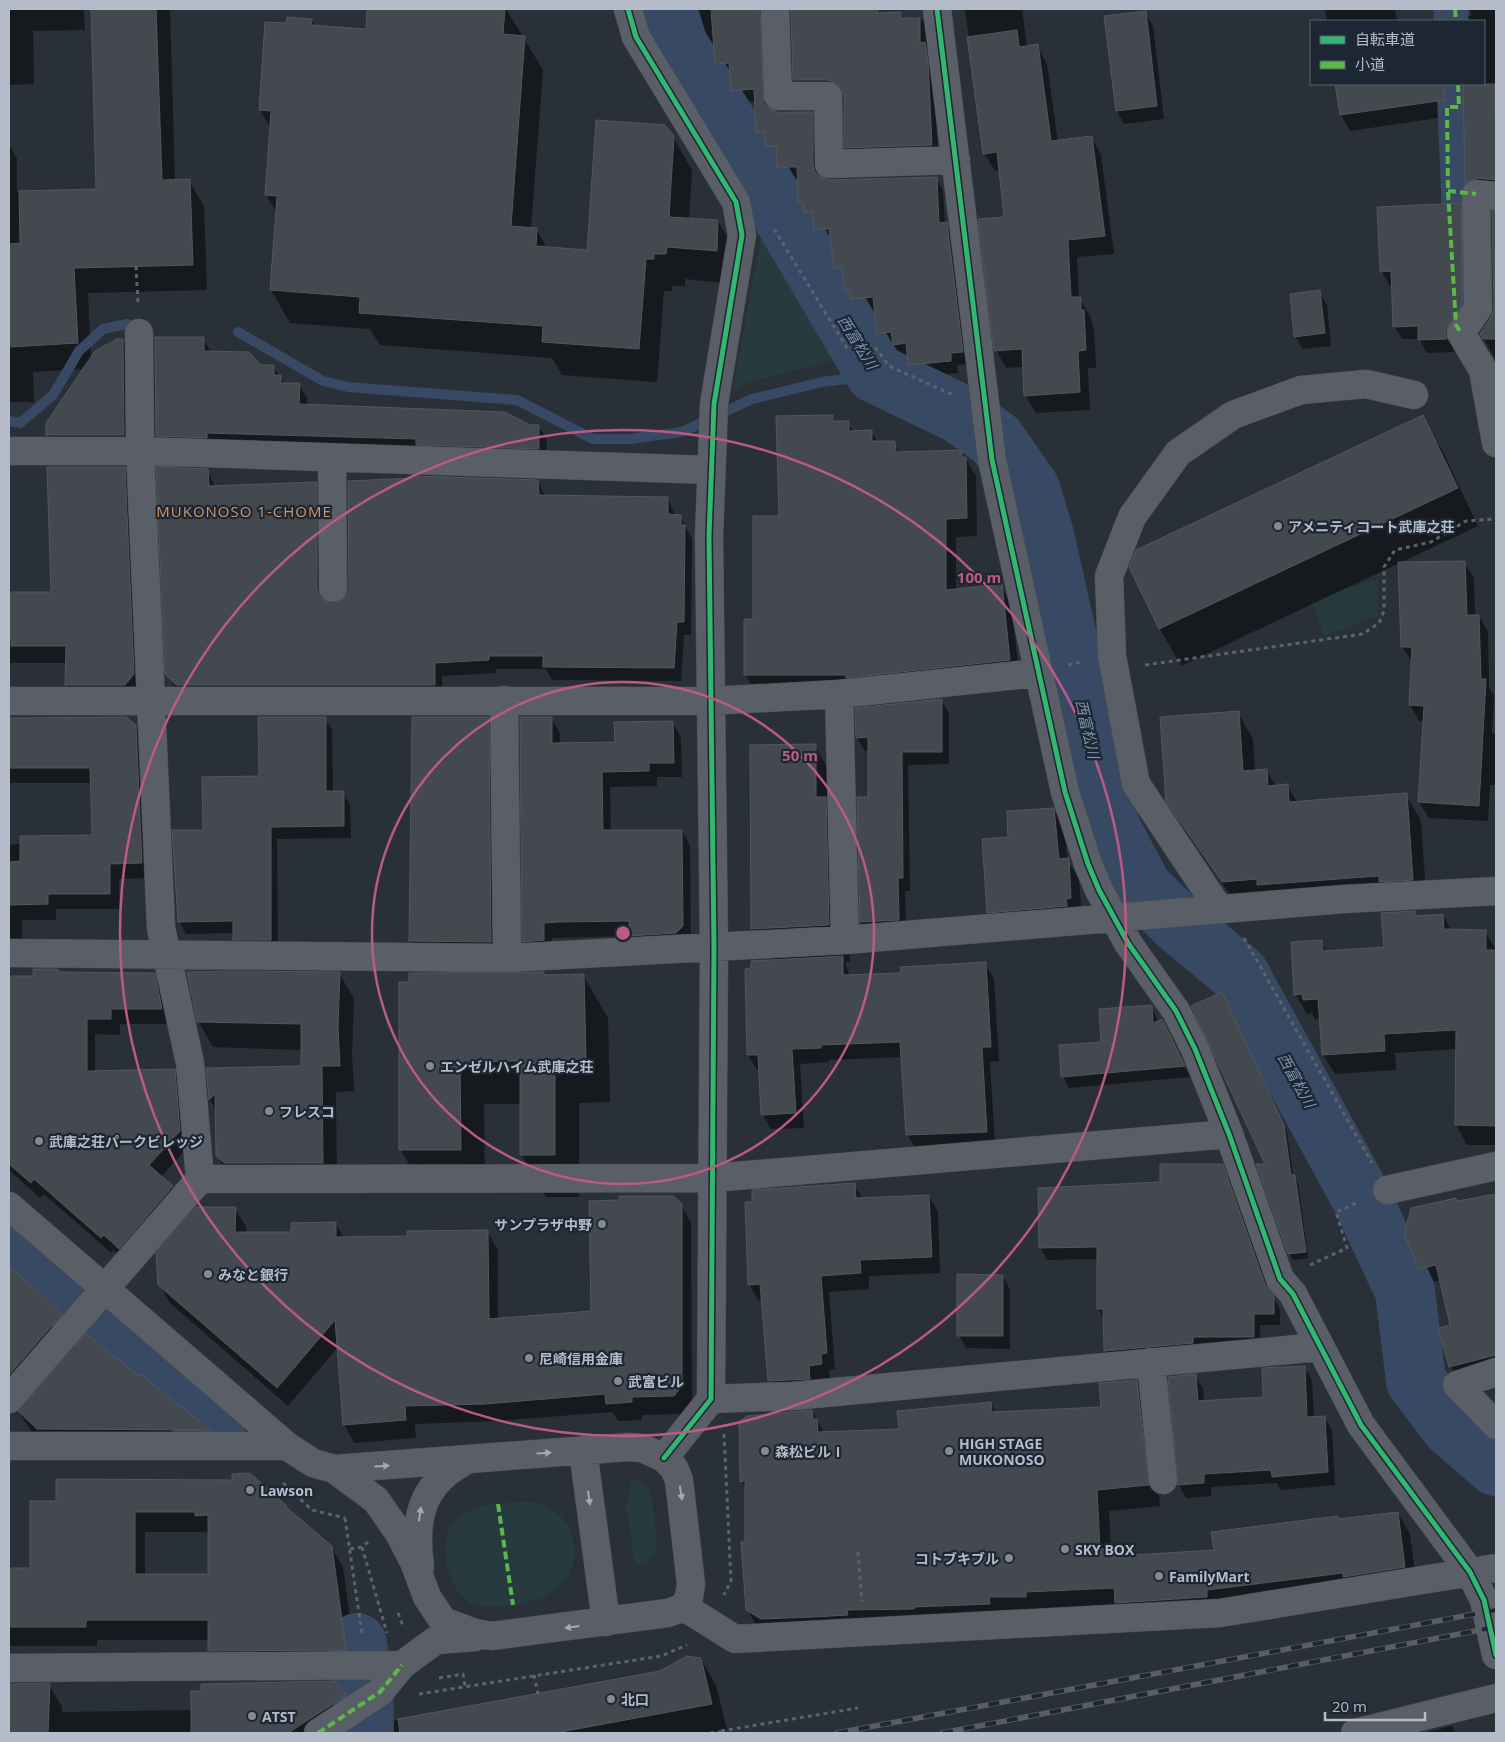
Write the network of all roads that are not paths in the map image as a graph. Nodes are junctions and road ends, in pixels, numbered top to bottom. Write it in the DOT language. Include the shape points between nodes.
graph roads {
  1 [pos="628,9"];
  2 [pos="775,9"];
  3 [pos="936,9"];
  4 [pos="942,9"];
  5 [pos="956,160"];
  6 [pos="1496,196"];
  7 [pos="139,333"];
  8 [pos="1414,395"];
  9 [pos="1496,443"];
  10 [pos="9,451"];
  11 [pos="140,451"];
  12 [pos="332,458"];
  13 [pos="711,470"];
  14 [pos="333,588"];
  15 [pos="1037,673"];
  16 [pos="839,694"];
  17 [pos="151,700"];
  18 [pos="504,700"];
  19 [pos="9,701"];
  20 [pos="709,701"];
  21 [pos="1496,891"];
  22 [pos="1219,909"];
  23 [pos="1113,918"];
  24 [pos="844,940"];
  25 [pos="714,948"];
  26 [pos="9,953"];
  27 [pos="166,954"];
  28 [pos="507,958"];
  29 [pos="1229,1134"];
  30 [pos="1496,1166"];
  31 [pos="712,1178"];
  32 [pos="200,1179"];
  33 [pos="1387,1190"];
  34 [pos="9,1206"];
  35 [pos="103,1288"];
  36 [pos="1319,1347"];
  37 [pos="1151,1362"];
  38 [pos="1496,1372"];
  39 [pos="716,1398"];
  40 [pos="9,1399"];
  41 [pos="1496,1424"];
  42 [pos="9,1446"];
  43 [pos="287,1446"];
  44 [pos="583,1450"];
  45 [pos="664,1458"];
  46 [pos="469,1459"];
  47 [pos="334,1469"];
  48 [pos="1163,1480"];
  49 [pos="1483,1570"];
  50 [pos="422,1580"];
  51 [pos="684,1606"];
  52 [pos="606,1622"];
  53 [pos="492,1636"];
  54 [pos="1496,1655"];
  55 [pos="394,1665"];
  56 [pos="9,1668"];
  57 [pos="1496,1698"];
  58 [pos="318,1733"];
  59 [pos="1354,1733"];
  1 -- 13 [label="street" via="636,37 736,202 742,235 714,404"];
  2 -- 5 [label="street" via="778,96 828,96 829,164"];
  3 -- 4 [label="street"];
  3 -- 5 [label="street"];
  5 -- 15 [label="street" via="992,460"];
  6 -- 9 [label="street" via="1476,194 1478,308 1461,333 1484,370"];
  7 -- 11 [label="street"];
  8 -- 22 [label="street" via="1366,384 1301,390 1234,415 1178,453 1132,517 1109,576 1113,664 1136,784"];
  10 -- 11 [label="street"];
  11 -- 12 [label="street"];
  11 -- 17 [label="street"];
  12 -- 13 [label="street"];
  12 -- 14 [label="street"];
  13 -- 20 [label="street"];
  15 -- 16 [label="street"];
  15 -- 23 [label="street" via="1076,830"];
  16 -- 20 [label="street"];
  16 -- 24 [label="street"];
  17 -- 18 [label="street"];
  17 -- 19 [label="street"];
  17 -- 27 [label="street" via="160,928"];
  18 -- 20 [label="street"];
  18 -- 28 [label="street"];
  20 -- 25 [label="street"];
  21 -- 22 [label="street"];
  22 -- 23 [label="street"];
  23 -- 24 [label="street"];
  23 -- 29 [label="street" via="1176,1011"];
  24 -- 25 [label="street"];
  25 -- 28 [label="street"];
  25 -- 31 [label="street"];
  26 -- 27 [label="street"];
  27 -- 28 [label="street"];
  27 -- 32 [label="street" via="190,1063"];
  29 -- 31 [label="street"];
  29 -- 36 [label="street" via="1280,1279 1293,1294"];
  30 -- 33 [label="street"];
  31 -- 32 [label="street"];
  31 -- 39 [label="street"];
  32 -- 35 [label="street"];
  34 -- 35 [label="street"];
  35 -- 40 [label="street"];
  35 -- 43 [label="street"];
  36 -- 37 [label="street"];
  36 -- 49 [label="street" via="1362,1425"];
  37 -- 39 [label="street" via="792,1396"];
  37 -- 48 [label="street"];
  38 -- 41 [label="street" via="1457,1385"];
  39 -- 45 [label="street"];
  42 -- 43 [label="street"];
  43 -- 47 [label="street" via="313,1463"];
  44 -- 45 [label="street" via="642,1448"];
  46 -- 44 [label="street, one-way"];
  44 -- 52 [label="street, one-way"];
  45 -- 51 [label="street, one-way" via="674,1468 682,1496 691,1584"];
  47 -- 46 [label="street, one-way"];
  50 -- 46 [label="street, one-way" via="418,1554 426,1495 441,1477"];
  47 -- 50 [label="street" via="376,1500 399,1534"];
  49 -- 51 [label="street" via="1220,1613 734,1639"];
  49 -- 54 [label="street" via="1484,1600"];
  50 -- 53 [label="street" via="427,1596 443,1621"];
  51 -- 52 [label="street" via="668,1613"];
  52 -- 53 [label="street, one-way"];
  53 -- 55 [label="street" via="436,1640"];
  55 -- 56 [label="street"];
  55 -- 58 [label="street" via="380,1692"];
  57 -- 59 [label="street"];
}
